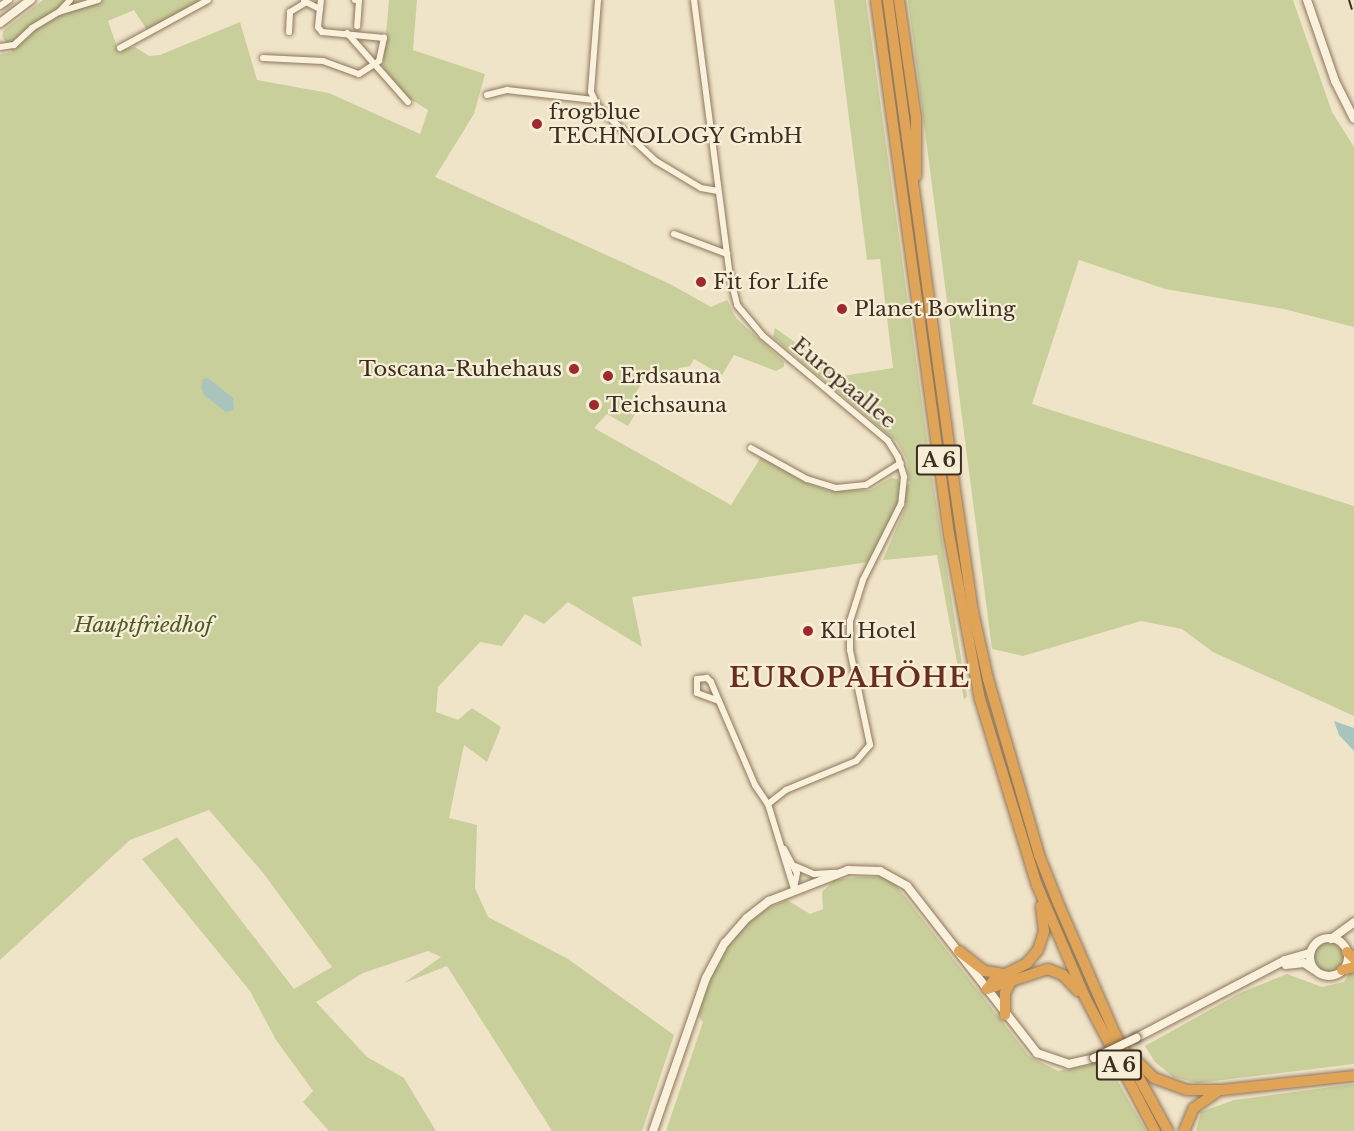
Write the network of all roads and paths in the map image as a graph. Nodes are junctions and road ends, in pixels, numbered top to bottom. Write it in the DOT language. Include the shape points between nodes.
graph roads {
  1 [pos="9,0"];
  2 [pos="31,0"];
  3 [pos="70,0"];
  4 [pos="98,0"];
  5 [pos="208,0"];
  6 [pos="321,0"];
  7 [pos="357,0"];
  8 [pos="597,0"];
  9 [pos="694,0"];
  10 [pos="876,0"];
  11 [pos="888,0"];
  12 [pos="899,0"];
  13 [pos="1307,0"];
  14 [pos="304,2"];
  15 [pos="0,6"];
  16 [pos="320,9"];
  17 [pos="59,12"];
  18 [pos="0,23"];
  19 [pos="357,26"];
  20 [pos="289,32"];
  21 [pos="347,33"];
  22 [pos="0,47"];
  23 [pos="120,48"];
  24 [pos="263,58"];
  25 [pos="374,64"];
  26 [pos="487,95"];
  27 [pos="593,100"];
  28 [pos="408,102"];
  29 [pos="1354,119"];
  30 [pos="718,191"];
  31 [pos="914,198"];
  32 [pos="674,234"];
  33 [pos="727,254"];
  34 [pos="751,447"];
  35 [pos="901,464"];
  36 [pos="719,701"];
  37 [pos="768,804"];
  38 [pos="780,844"];
  39 [pos="792,864"];
  40 [pos="836,873"];
  41 [pos="1037,885"];
  42 [pos="794,889"];
  43 [pos="1354,923"];
  44 [pos="1331,939"];
  45 [pos="959,951"];
  46 [pos="1310,952"];
  47 [pos="1348,952"];
  48 [pos="1354,967"];
  49 [pos="1313,969"];
  50 [pos="1342,970"];
  51 [pos="1261,975"];
  52 [pos="1008,977"];
  53 [pos="987,990"];
  54 [pos="1085,997"];
  55 [pos="1005,1015"];
  56 [pos="1114,1032"];
  57 [pos="1354,1076"];
  58 [pos="1222,1090"];
  59 [pos="653,1131"];
  60 [pos="1155,1131"];
  61 [pos="1168,1131"];
  62 [pos="1184,1131"];
  1 -- 15 [label="street"];
  2 -- 18 [label="street"];
  3 -- 17 [label="street"];
  4 -- 17 [label="street"];
  5 -- 23 [label="street"];
  6 -- 16 [label="street"];
  7 -- 19 [label="street"];
  8 -- 27 [label="street"];
  9 -- 30 [label="street, Europaallee"];
  10 -- 41 [label="highway, A 6" via="962,613 980,699"];
  11 -- 31 [label="highway, A 6"];
  12 -- 31 [label="highway" via="916,118"];
  13 -- 29 [label="street" via="1335,81"];
  14 -- 16 [label="street"];
  14 -- 20 [label="street" via="290,12"];
  16 -- 21 [label="street" via="318,27 322,32"];
  17 -- 22 [label="street" via="32,28 14,45"];
  21 -- 25 [label="street"];
  21 -- 25 [label="street" via="384,38 382,57"];
  24 -- 25 [label="street" via="323,61 355,73"];
  25 -- 28 [label="street"];
  26 -- 27 [label="street" via="507,90"];
  27 -- 30 [label="street" via="641,150 701,188"];
  30 -- 33 [label="street, Europaallee"];
  31 -- 56 [label="highway, A 6" via="974,612 988,679 1039,855"];
  32 -- 33 [label="street"];
  33 -- 35 [label="street, Europaallee" via="733,297 747,321 882,435"];
  34 -- 35 [label="street" via="807,479 836,488 866,485"];
  35 -- 37 [label="street" via="902,504 863,580 849,629 870,745 856,761 786,790"];
  36 -- 37 [label="street" via="755,785"];
  37 -- 38 [label="street"];
  38 -- 39 [label="street"];
  38 -- 42 [label="street"];
  39 -- 40 [label="street" via="814,874"];
  39 -- 42 [label="street" via="798,877"];
  40 -- 42 [label="street"];
  40 -- 45 [label="street" via="872,870 896,879 911,891"];
  41 -- 52 [label="highway" via="1042,940 1027,963"];
  41 -- 54 [label="highway, A 6"];
  42 -- 59 [label="street" via="753,912 716,956"];
  43 -- 44 [label="street"];
  43 -- 47 [label="street"];
  44 -- 46 [label="street" via="1318,942"];
  44 -- 47 [label="street"];
  45 -- 52 [label="highway" via="985,971"];
  45 -- 53 [label="street"];
  46 -- 49 [label="street"];
  46 -- 51 [label="street" via="1285,960"];
  47 -- 50 [label="street"];
  48 -- 50 [label="highway"];
  49 -- 50 [label="street" via="1326,976"];
  49 -- 51 [label="street" via="1294,963"];
  51 -- 55 [label="street, bridge" via="1094,1058 1069,1064 1046,1059 1030,1047"];
  52 -- 53 [label="highway"];
  52 -- 54 [label="highway" via="1052,970 1063,975"];
  52 -- 55 [label="highway"];
  53 -- 55 [label="street"];
  54 -- 60 [label="highway, A 6"];
  56 -- 58 [label="highway" via="1154,1078 1181,1089"];
  56 -- 61 [label="highway, A 6"];
  57 -- 58 [label="highway"];
  58 -- 62 [label="highway" via="1197,1105"];
}
